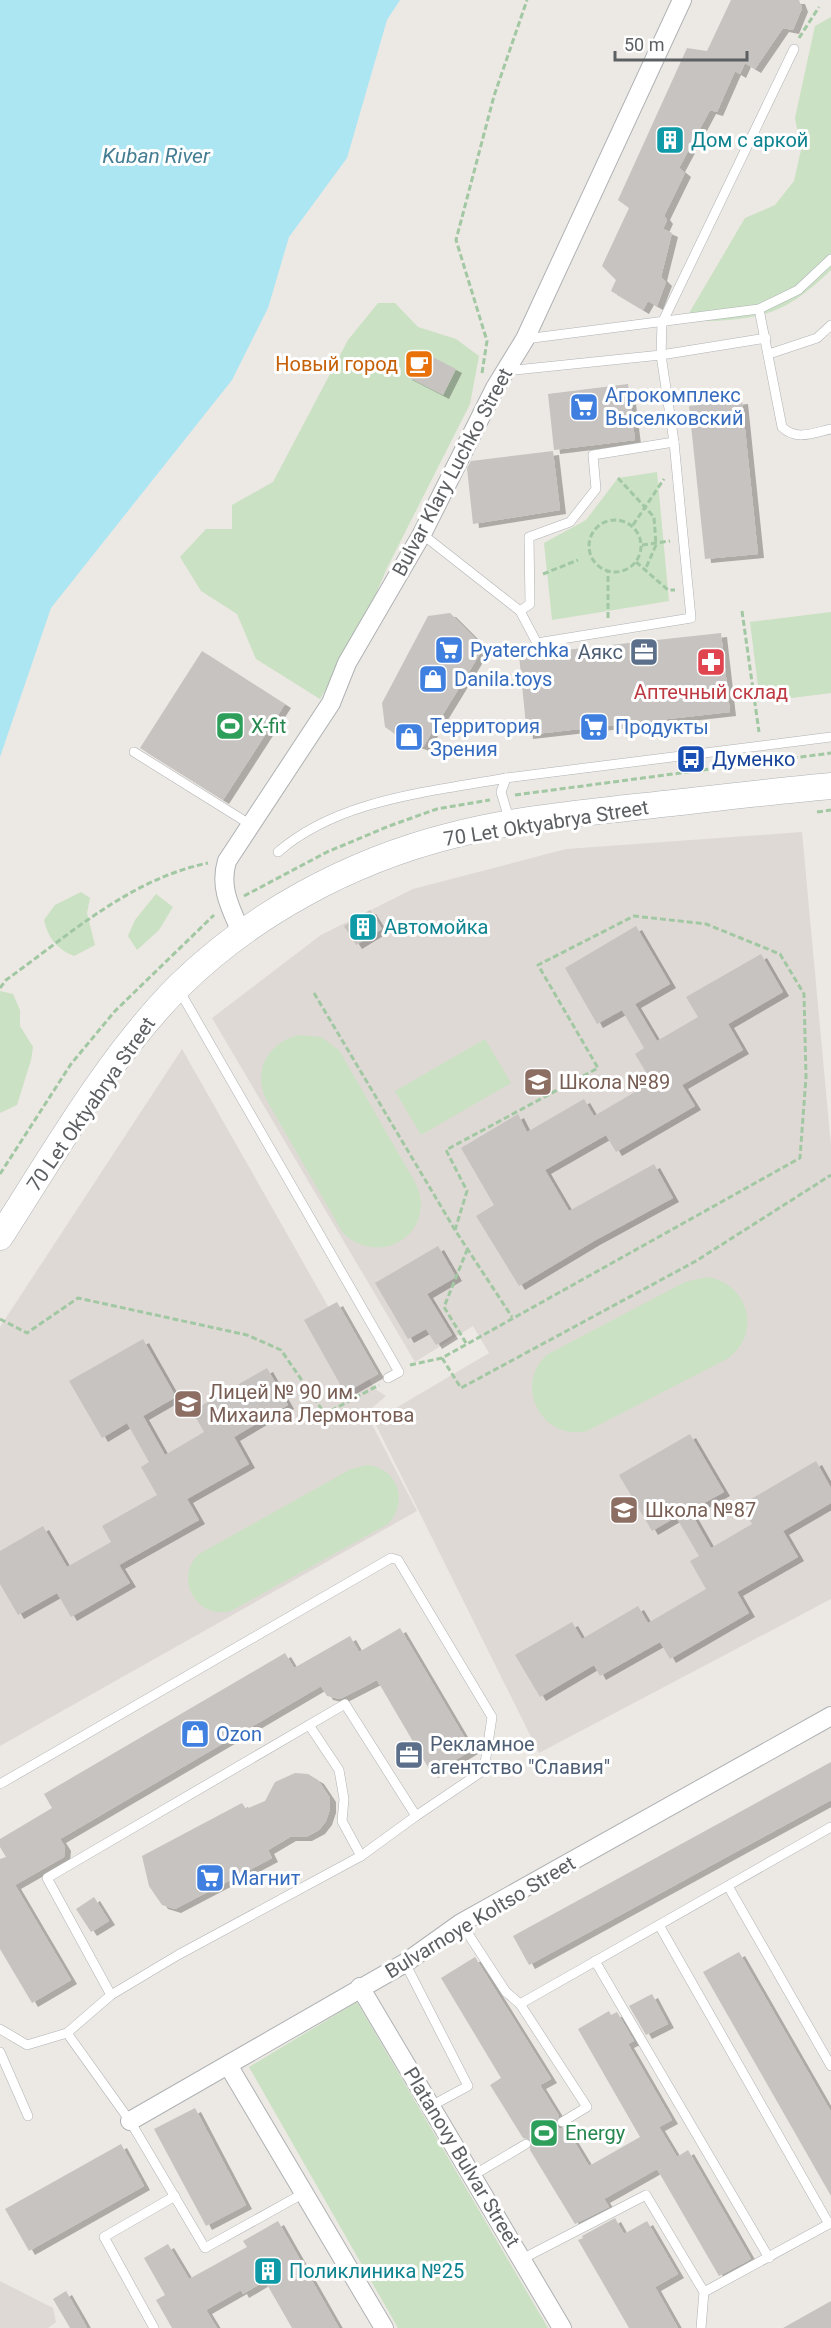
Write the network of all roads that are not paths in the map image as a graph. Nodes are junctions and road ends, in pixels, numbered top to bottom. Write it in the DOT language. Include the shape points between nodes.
graph roads {
  1 [pos="682,0"];
  2 [pos="794,49"];
  3 [pos="831,259"];
  4 [pos="759,309"];
  5 [pos="662,323"];
  6 [pos="831,325"];
  7 [pos="766,338"];
  8 [pos="525,339"];
  9 [pos="769,354"];
  10 [pos="660,355"];
  11 [pos="506,371"];
  12 [pos="831,429"];
  13 [pos="674,442"];
  14 [pos="422,534"];
  15 [pos="520,611"];
  16 [pos="831,737"];
  17 [pos="134,752"];
  18 [pos="506,778"];
  19 [pos="831,786"];
  20 [pos="510,824"];
  21 [pos="251,825"];
  22 [pos="278,852"];
  23 [pos="240,932"];
  24 [pos="178,988"];
  25 [pos="0,1237"];
  26 [pos="388,1378"];
  27 [pos="831,1716"];
  28 [pos="309,1725"];
  29 [pos="0,1784"];
  30 [pos="416,1815"];
  31 [pos="831,1827"];
  32 [pos="361,1857"];
  33 [pos="728,1886"];
  34 [pos="461,1923"];
  35 [pos="659,1925"];
  36 [pos="595,1961"];
  37 [pos="405,1963"];
  38 [pos="360,1987"];
  39 [pos="111,1995"];
  40 [pos="520,2004"];
  41 [pos="0,2029"];
  42 [pos="67,2033"];
  43 [pos="0,2052"];
  44 [pos="228,2065"];
  45 [pos="831,2066"];
  46 [pos="431,2106"];
  47 [pos="28,2115"];
  48 [pos="130,2121"];
  49 [pos="562,2122"];
  50 [pos="526,2144"];
  51 [pos="472,2176"];
  52 [pos="304,2193"];
  53 [pos="175,2196"];
  54 [pos="830,2224"];
  55 [pos="769,2258"];
  56 [pos="522,2259"];
  57 [pos="704,2292"];
  58 [pos="154,2328"];
  59 [pos="384,2328"];
  60 [pos="562,2328"];
  61 [pos="701,2328"];
  1 -- 8 [label="street, Bulvar Klary Luchko Street"];
  2 -- 5 [label="lane"];
  3 -- 4 [label="lane" via="798,290"];
  4 -- 5 [label="lane"];
  4 -- 7 [label="lane"];
  5 -- 8 [label="lane"];
  5 -- 10 [label="lane"];
  6 -- 9 [label="lane" via="817,338"];
  7 -- 9 [label="lane"];
  7 -- 10 [label="lane"];
  8 -- 11 [label="street, Bulvar Klary Luchko Street"];
  9 -- 12 [label="lane" via="782,427 798,436"];
  10 -- 11 [label="lane"];
  10 -- 13 [label="lane"];
  11 -- 14 [label="street, Bulvar Klary Luchko Street"];
  13 -- 15 [label="lane" via="593,455 596,489 570,522 529,537 530,604"];
  13 -- 15 [label="lane" via="691,618 537,644"];
  14 -- 15 [label="lane"];
  14 -- 21 [label="street, Bulvar Klary Luchko Street" via="347,663 331,703"];
  16 -- 18 [label="lane"];
  17 -- 21 [label="lane"];
  18 -- 20 [label="lane" via="501,792"];
  18 -- 22 [label="lane" via="392,799 345,814 297,835"];
  19 -- 20 [label="main road, 70 Let Oktyabrya Street"];
  20 -- 23 [label="main road, 70 Let Oktyabrya Street" via="450,836 377,860 310,891"];
  21 -- 23 [label="street, Bulvar Klary Luchko Street" via="227,861 223,875 223,888"];
  23 -- 24 [label="main road, 70 Let Oktyabrya Street"];
  24 -- 25 [label="main road, 70 Let Oktyabrya Street" via="109,1074"];
  24 -- 26 [label="lane" via="399,1372"];
  27 -- 34 [label="street, Bulvarnoye Koltso Street"];
  28 -- 30 [label="lane" via="345,1704"];
  28 -- 32 [label="lane" via="339,1770 344,1799 342,1821"];
  28 -- 39 [label="lane" via="47,1878"];
  29 -- 30 [label="lane" via="391,1558 398,1560 492,1717 484,1770"];
  30 -- 32 [label="lane"];
  31 -- 33 [label="lane"];
  32 -- 39 [label="lane"];
  33 -- 35 [label="lane"];
  33 -- 45 [label="lane"];
  34 -- 37 [label="street, Bulvarnoye Koltso Street"];
  34 -- 40 [label="lane" via="506,1992"];
  35 -- 36 [label="lane"];
  35 -- 54 [label="lane"];
  36 -- 40 [label="lane"];
  36 -- 55 [label="lane"];
  37 -- 38 [label="street, Bulvarnoye Koltso Street"];
  37 -- 46 [label="lane" via="468,2086"];
  38 -- 44 [label="street, Bulvarnoye Koltso Street"];
  38 -- 46 [label="street, Platanovy Bulvar Street"];
  39 -- 42 [label="lane"];
  40 -- 49 [label="lane" via="587,2107"];
  41 -- 42 [label="lane" via="27,2044"];
  42 -- 48 [label="lane"];
  43 -- 47 [label="lane"];
  44 -- 48 [label="street, Bulvarnoye Koltso Street"];
  44 -- 52 [label="street"];
  46 -- 51 [label="street, Platanovy Bulvar Street"];
  48 -- 53 [label="lane"];
  50 -- 51 [label="lane"];
  51 -- 56 [label="street, Platanovy Bulvar Street"];
  52 -- 53 [label="lane" via="205,2248"];
  52 -- 59 [label="street"];
  53 -- 58 [label="lane" via="104,2237"];
  54 -- 55 [label="lane"];
  55 -- 57 [label="lane"];
  56 -- 57 [label="lane" via="646,2194"];
  56 -- 60 [label="street, Platanovy Bulvar Street"];
  57 -- 61 [label="lane"];
}
